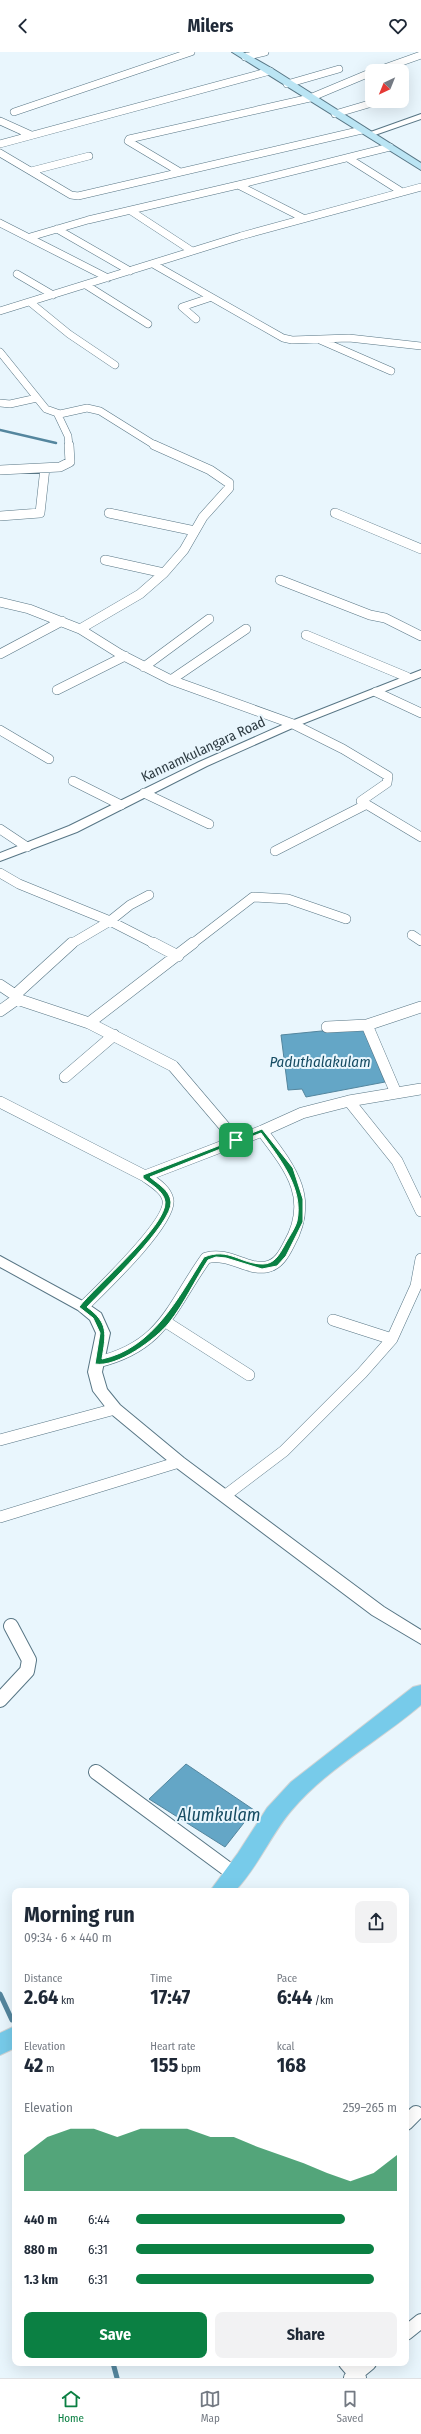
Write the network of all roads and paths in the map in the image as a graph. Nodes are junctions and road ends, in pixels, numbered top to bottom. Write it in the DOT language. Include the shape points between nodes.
graph roads {
  1 [pos="191,52"];
  2 [pos="265,52"];
  3 [pos="240,54"];
  4 [pos="421,55"];
  5 [pos="396,64"];
  6 [pos="339,69"];
  7 [pos="270,71"];
  8 [pos="365,75"];
  9 [pos="287,84"];
  10 [pos="310,98"];
  11 [pos="365,105"];
  12 [pos="14,112"];
  13 [pos="336,114"];
  14 [pos="421,116"];
  15 [pos="0,121"];
  16 [pos="365,132"];
  17 [pos="31,135"];
  18 [pos="0,144"];
  19 [pos="390,147"];
  20 [pos="0,153"];
  21 [pos="89,156"];
  22 [pos="348,158"];
  23 [pos="421,167"];
  24 [pos="31,171"];
  25 [pos="180,172"];
  26 [pos="238,185"];
  27 [pos="421,187"];
  28 [pos="402,192"];
  29 [pos="131,211"];
  30 [pos="303,218"];
  31 [pos="0,223"];
  32 [pos="57,229"];
  33 [pos="30,237"];
  34 [pos="192,251"];
  35 [pos="153,264"];
  36 [pos="130,271"];
  37 [pos="17,274"];
  38 [pos="108,278"];
  39 [pos="86,285"];
  40 [pos="53,295"];
  41 [pos="210,298"];
  42 [pos="0,302"];
  43 [pos="31,302"];
  44 [pos="10,308"];
  45 [pos="0,311"];
  46 [pos="196,319"];
  47 [pos="148,324"];
  48 [pos="316,339"];
  49 [pos="421,346"];
  50 [pos="0,352"];
  51 [pos="115,365"];
  52 [pos="391,371"];
  53 [pos="37,398"];
  54 [pos="0,403"];
  55 [pos="58,415"];
  56 [pos="45,468"];
  57 [pos="0,470"];
  58 [pos="109,513"];
  59 [pos="335,513"];
  60 [pos="0,516"];
  61 [pos="195,531"];
  62 [pos="421,549"];
  63 [pos="105,560"];
  64 [pos="164,573"];
  65 [pos="280,580"];
  66 [pos="0,602"];
  67 [pos="209,619"];
  68 [pos="62,621"];
  69 [pos="80,629"];
  70 [pos="246,629"];
  71 [pos="306,635"];
  72 [pos="421,636"];
  73 [pos="0,654"];
  74 [pos="126,656"];
  75 [pos="144,667"];
  76 [pos="416,676"];
  77 [pos="171,680"];
  78 [pos="57,690"];
  79 [pos="376,692"];
  80 [pos="421,713"];
  81 [pos="293,724"];
  82 [pos="0,730"];
  83 [pos="49,759"];
  84 [pos="73,782"];
  85 [pos="144,793"];
  86 [pos="121,805"];
  87 [pos="365,805"];
  88 [pos="209,824"];
  89 [pos="0,829"];
  90 [pos="421,837"];
  91 [pos="27,847"];
  92 [pos="275,851"];
  93 [pos="0,857"];
  94 [pos="0,872"];
  95 [pos="150,895"];
  96 [pos="346,919"];
  97 [pos="110,921"];
  98 [pos="412,935"];
  99 [pos="421,941"];
  100 [pos="178,956"];
  101 [pos="0,985"];
  102 [pos="16,997"];
  103 [pos="421,1007"];
  104 [pos="0,1011"];
  105 [pos="89,1024"];
  106 [pos="367,1025"];
  107 [pos="328,1027"];
  108 [pos="114,1035"];
  109 [pos="65,1077"];
  110 [pos="421,1089"];
  111 [pos="396,1093"];
  112 [pos="349,1101"];
  113 [pos="0,1102"];
  114 [pos="262,1131"];
  115 [pos="236,1140"];
  116 [pos="145,1176"];
  117 [pos="421,1211"];
  118 [pos="421,1259"];
  119 [pos="0,1261"];
  120 [pos="83,1307"];
  121 [pos="333,1320"];
  122 [pos="166,1322"];
  123 [pos="392,1339"];
  124 [pos="98,1362"];
  125 [pos="249,1375"];
  126 [pos="115,1409"];
  127 [pos="0,1440"];
  128 [pos="179,1462"];
  129 [pos="226,1495"];
  130 [pos="0,1517"];
  131 [pos="11,1626"];
  132 [pos="421,1638"];
  133 [pos="0,1700"];
  134 [pos="418,1700"];
  135 [pos="96,1772"];
  136 [pos="237,1876"];
  137 [pos="224,1888"];
  138 [pos="12,2038"];
  139 [pos="0,2046"];
  140 [pos="421,2321"];
  141 [pos="409,2331"];
  142 [pos="364,2366"];
  143 [pos="353,2373"];
  1 -- 12 [label="street"];
  2 -- 3 [label="street"];
  3 -- 7 [label="main road"];
  4 -- 5 [label="street"];
  6 -- 9 [label="street"];
  7 -- 9 [label="main road"];
  7 -- 17 [label="street"];
  8 -- 10 [label="street"];
  9 -- 10 [label="main road"];
  10 -- 13 [label="main road"];
  10 -- 25 [label="street" via="129,138 128,141"];
  11 -- 13 [label="street"];
  13 -- 16 [label="main road"];
  14 -- 16 [label="street"];
  15 -- 17 [label="street"];
  16 -- 19 [label="main road"];
  16 -- 25 [label="street"];
  17 -- 18 [label="street"];
  19 -- 22 [label="street"];
  19 -- 23 [label="main road"];
  20 -- 24 [label="street"];
  21 -- 24 [label="street"];
  22 -- 26 [label="street"];
  22 -- 28 [label="street"];
  24 -- 25 [label="street" via="71,195 78,196"];
  26 -- 29 [label="street"];
  26 -- 30 [label="street"];
  27 -- 28 [label="street"];
  28 -- 30 [label="street"];
  29 -- 32 [label="street"];
  29 -- 34 [label="street"];
  30 -- 34 [label="street"];
  31 -- 33 [label="street"];
  32 -- 33 [label="street"];
  32 -- 36 [label="street"];
  33 -- 38 [label="street"];
  34 -- 35 [label="street"];
  35 -- 36 [label="street"];
  35 -- 41 [label="street"];
  36 -- 38 [label="street"];
  37 -- 40 [label="street"];
  38 -- 39 [label="street"];
  39 -- 40 [label="street"];
  39 -- 47 [label="street"];
  40 -- 43 [label="street"];
  41 -- 46 [label="street" via="182,307"];
  41 -- 48 [label="street" via="282,338"];
  42 -- 44 [label="street"];
  43 -- 44 [label="street"];
  43 -- 51 [label="street" via="69,334"];
  44 -- 45 [label="street"];
  48 -- 49 [label="street" via="349,338"];
  48 -- 52 [label="street"];
  50 -- 53 [label="street"];
  53 -- 54 [label="street" via="10,404"];
  53 -- 55 [label="street" via="46,409"];
  55 -- 56 [label="street" via="68,436 70,462 60,467"];
  55 -- 61 [label="street" via="84,408 95,409 146,440 229,483 229,488 203,517"];
  56 -- 57 [label="street"];
  56 -- 60 [label="street" via="40,513"];
  58 -- 61 [label="street"];
  59 -- 62 [label="street"];
  61 -- 64 [label="street" via="184,550"];
  63 -- 64 [label="street"];
  64 -- 69 [label="street" via="140,594"];
  65 -- 72 [label="street" via="370,615 385,618"];
  66 -- 68 [label="street"];
  67 -- 75 [label="street"];
  68 -- 69 [label="street"];
  68 -- 73 [label="street"];
  69 -- 74 [label="street"];
  70 -- 77 [label="street"];
  71 -- 76 [label="street"];
  74 -- 75 [label="street"];
  74 -- 78 [label="street"];
  75 -- 77 [label="street"];
  76 -- 79 [label="street, Kannamkulangara Road"];
  77 -- 81 [label="street"];
  79 -- 80 [label="street"];
  79 -- 81 [label="street, Kannamkulangara Road"];
  81 -- 85 [label="street, Kannamkulangara Road"];
  81 -- 87 [label="street" via="343,749 388,776 387,783 363,797 361,801"];
  82 -- 83 [label="street"];
  84 -- 86 [label="street"];
  85 -- 86 [label="street, Kannamkulangara Road"];
  85 -- 88 [label="street"];
  86 -- 91 [label="street, Kannamkulangara Road" via="73,829"];
  87 -- 90 [label="street"];
  87 -- 92 [label="street"];
  89 -- 91 [label="street"];
  91 -- 93 [label="street, Kannamkulangara Road"];
  94 -- 97 [label="street" via="19,884"];
  95 -- 97 [label="street" via="130,905"];
  96 -- 100 [label="street" via="279,898 253,898"];
  97 -- 100 [label="street"];
  97 -- 102 [label="street" via="77,939"];
  98 -- 99 [label="street"];
  100 -- 105 [label="street"];
  101 -- 102 [label="street"];
  102 -- 104 [label="street"];
  102 -- 105 [label="street"];
  103 -- 106 [label="street"];
  105 -- 108 [label="street"];
  106 -- 107 [label="street"];
  106 -- 111 [label="street"];
  108 -- 109 [label="street"];
  108 -- 115 [label="street" via="173,1066"];
  110 -- 111 [label="street"];
  111 -- 112 [label="street"];
  112 -- 114 [label="street" via="302,1113"];
  112 -- 117 [label="street" via="397,1161"];
  113 -- 116 [label="street"];
  114 -- 115 [label="street"];
  114 -- 122 [label="street" via="289,1168 300,1199 300,1222 282,1256 274,1264 262,1267 215,1255 206,1258"];
  115 -- 116 [label="street"];
  116 -- 120 [label="street" via="166,1194 168,1203 164,1218"];
  118 -- 123 [label="street" via="416,1286"];
  119 -- 120 [label="street"];
  120 -- 124 [label="street" via="96,1317 103,1333"];
  121 -- 123 [label="street"];
  122 -- 124 [label="street" via="143,1342 118,1358"];
  122 -- 125 [label="street"];
  123 -- 129 [label="street" via="362,1373 284,1450"];
  124 -- 126 [label="street" via="95,1372 100,1390"];
  126 -- 127 [label="street"];
  126 -- 128 [label="street"];
  128 -- 129 [label="street"];
  128 -- 130 [label="street"];
  129 -- 132 [label="street" via="378,1611"];
  131 -- 133 [label="street" via="29,1660 27,1671"];
  134 -- 136 [label="main road" via="331,1760 305,1782 283,1804 264,1829"];
  135 -- 136 [label="street"];
  136 -- 137 [label="main road"];
  138 -- 139 [label="main road"];
  140 -- 141 [label="street"];
  142 -- 143 [label="street"];
}
